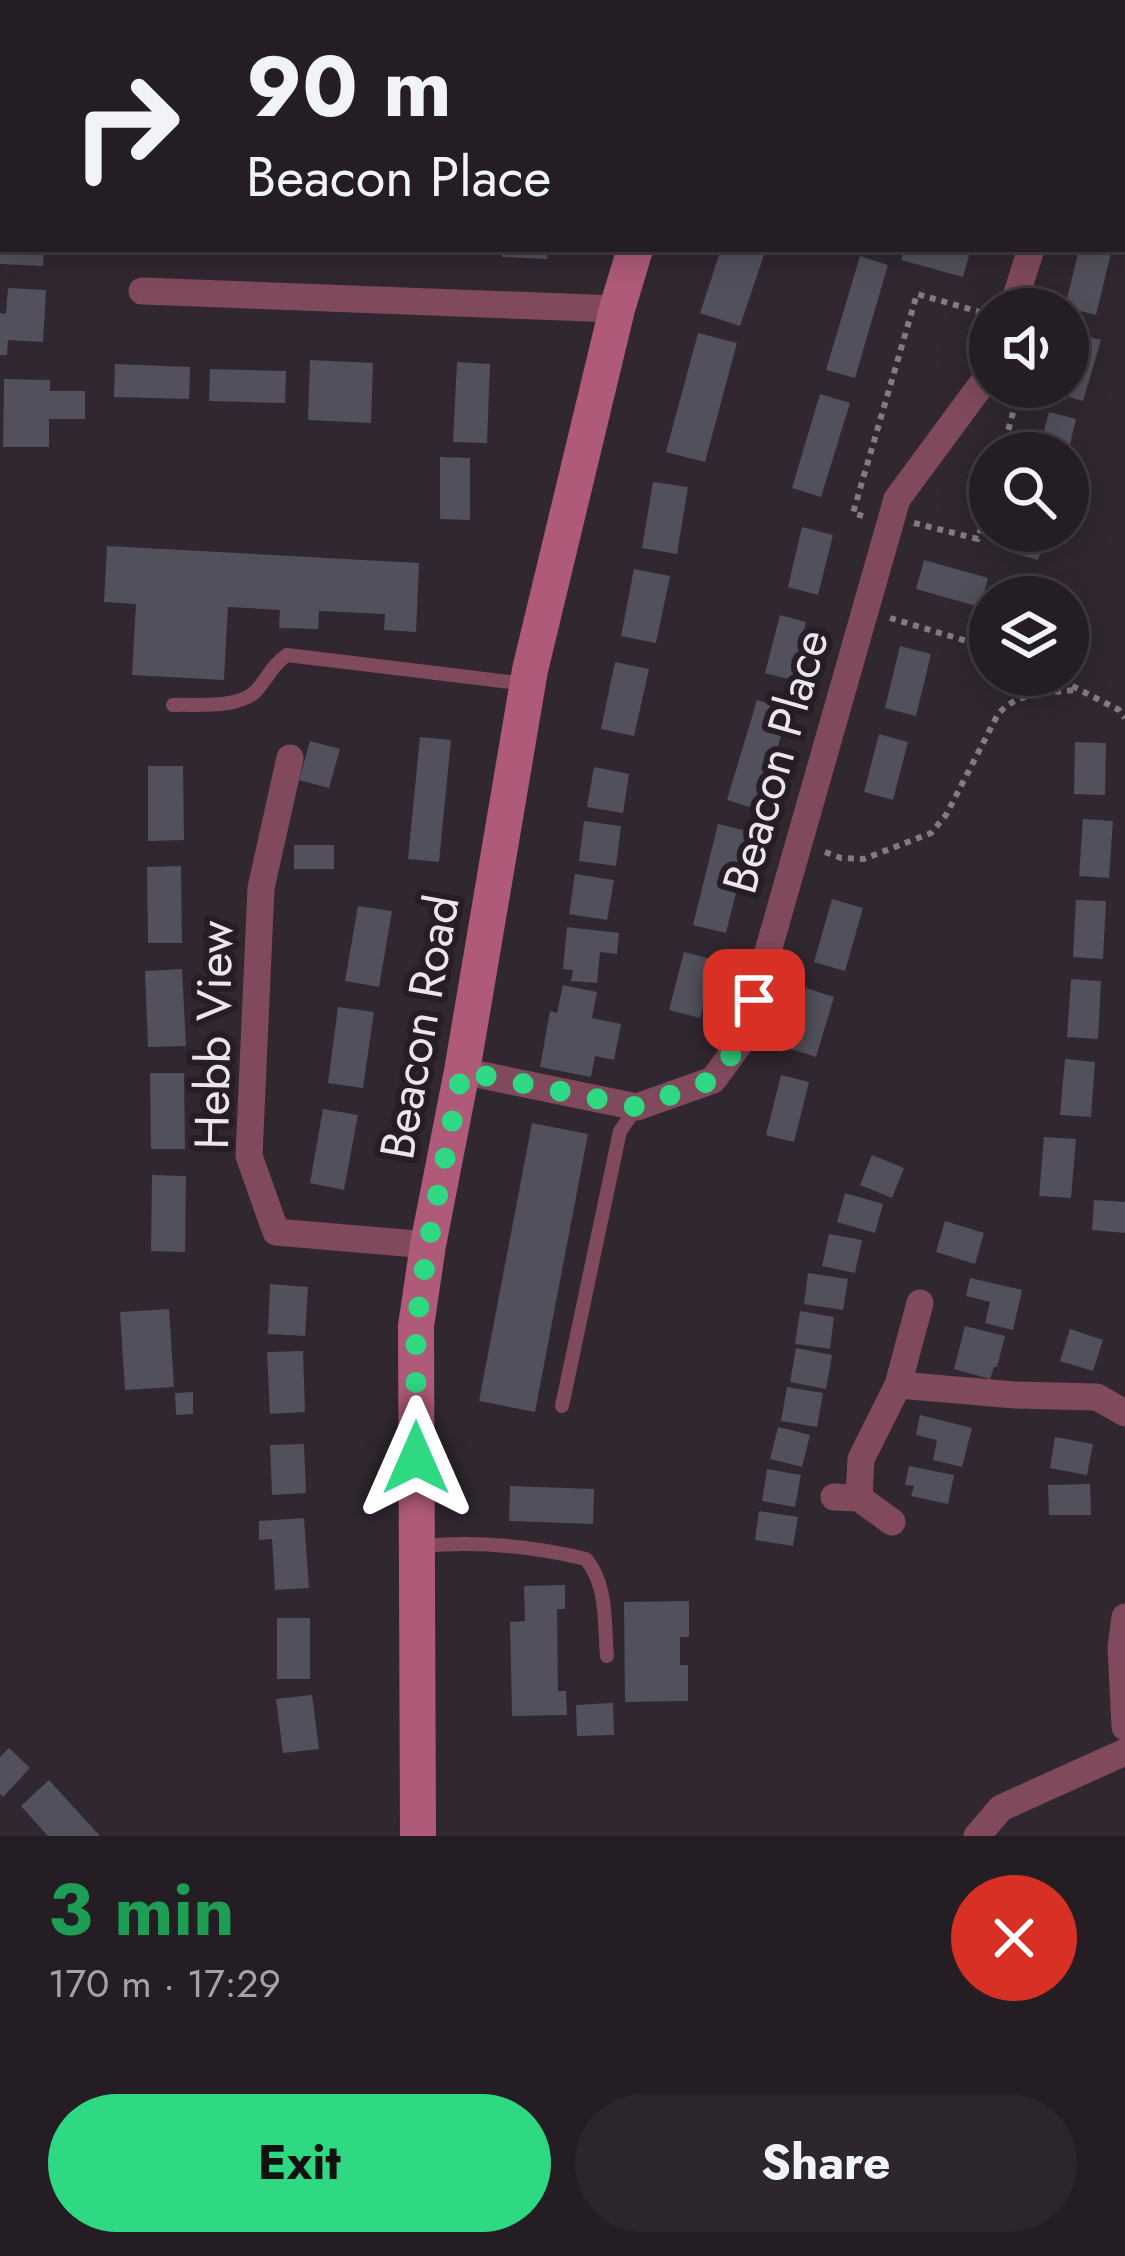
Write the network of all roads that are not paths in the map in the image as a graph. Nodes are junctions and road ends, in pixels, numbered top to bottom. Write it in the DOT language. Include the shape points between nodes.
graph roads {
  1 [pos="633,252"];
  2 [pos="1030,252"];
  3 [pos="1019,288"];
  4 [pos="142,291"];
  5 [pos="617,309"];
  6 [pos="969,401"];
  7 [pos="527,684"];
  8 [pos="172,705"];
  9 [pos="290,758"];
  10 [pos="462,1071"];
  11 [pos="637,1107"];
  12 [pos="428,1245"];
  13 [pos="920,1304"];
  14 [pos="898,1385"];
  15 [pos="562,1406"];
  16 [pos="1125,1413"];
  17 [pos="892,1522"];
  18 [pos="417,1546"];
  19 [pos="1125,1617"];
  20 [pos="607,1656"];
  21 [pos="1125,1727"];
  22 [pos="1125,1752"];
  23 [pos="418,1836"];
  24 [pos="977,1836"];
  1 -- 5 [label="main road, Beacon Road"];
  2 -- 3 [label="street"];
  4 -- 5 [label="street"];
  5 -- 7 [label="main road, Beacon Road"];
  6 -- 11 [label="street, Beacon Place" via="897,499 743,1039 713,1080"];
  7 -- 8 [label="lane" via="287,655 238,702"];
  7 -- 10 [label="main road, Beacon Road"];
  9 -- 12 [label="street, Hebb View" via="261,888 249,1156 276,1232"];
  10 -- 11 [label="street"];
  10 -- 12 [label="main road, Beacon Road"];
  11 -- 15 [label="lane" via="620,1131"];
  12 -- 18 [label="main road, Beacon Road" via="416,1326"];
  13 -- 14 [label="street"];
  14 -- 16 [label="street" via="1097,1397"];
  14 -- 17 [label="street" via="847,1497"];
  18 -- 20 [label="lane" via="508,1546 586,1559 602,1589"];
  18 -- 23 [label="main road, Beacon Road"];
  19 -- 21 [label="street"];
  22 -- 24 [label="street" via="1001,1808"];
}
